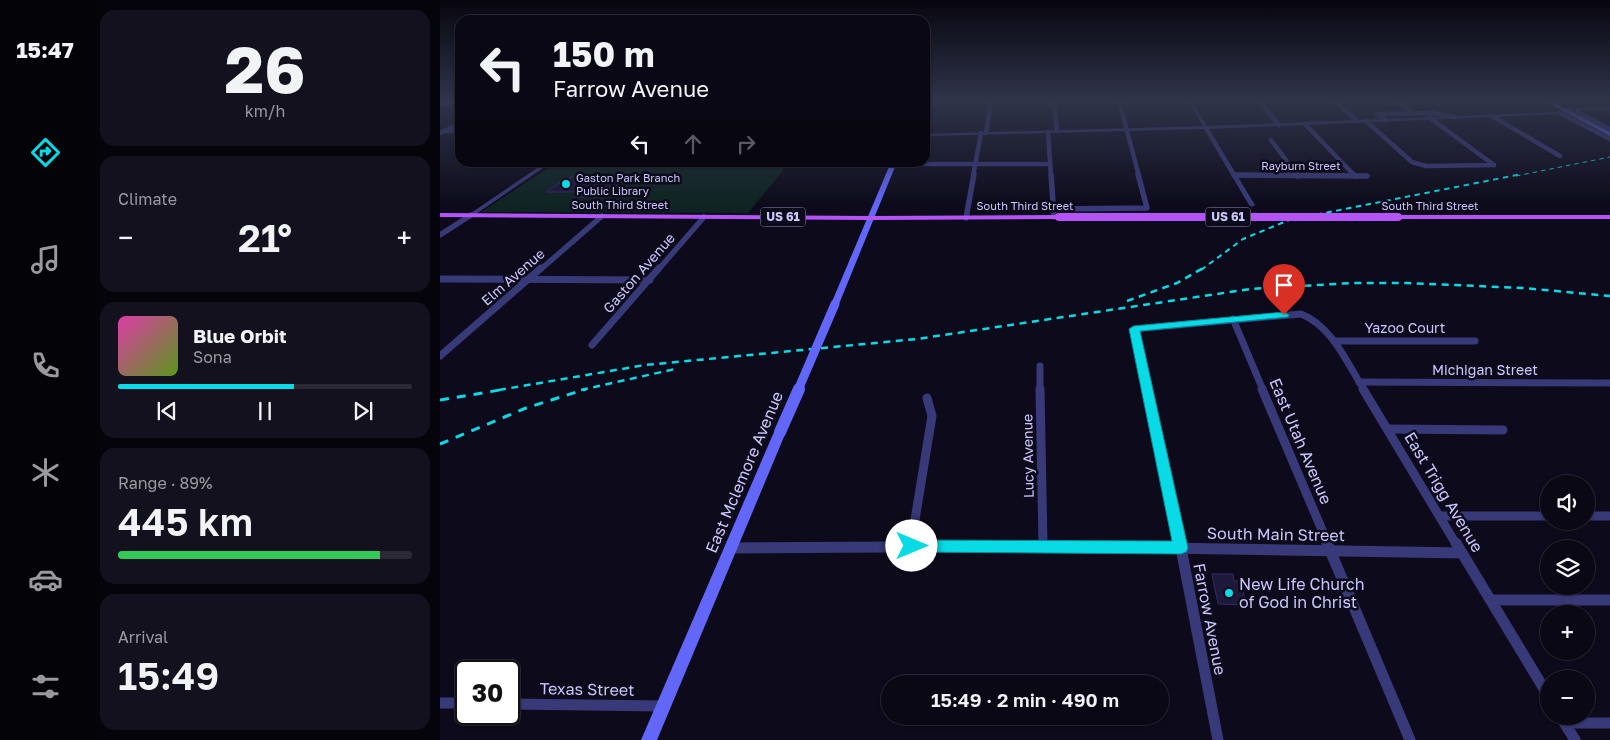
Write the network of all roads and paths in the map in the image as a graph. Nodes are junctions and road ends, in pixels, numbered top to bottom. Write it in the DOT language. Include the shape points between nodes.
graph roads {
  1 [pos="982,136"];
  2 [pos="1048,136"];
  3 [pos="1127,136"];
  4 [pos="1210,136"];
  5 [pos="1316,136"];
  6 [pos="1382,136"];
  7 [pos="1454,136"];
  8 [pos="1525,136"];
  9 [pos="1271,140"];
  10 [pos="1560,156"];
  11 [pos="930,164"];
  12 [pos="1050,164"];
  13 [pos="976,165"];
  14 [pos="543,167"];
  15 [pos="892,167"];
  16 [pos="1234,175"];
  17 [pos="1298,176"];
  18 [pos="1355,176"];
  19 [pos="1367,176"];
  20 [pos="1252,205"];
  21 [pos="1055,214"];
  22 [pos="440,215"];
  23 [pos="471,215"];
  24 [pos="602,216"];
  25 [pos="704,217"];
  26 [pos="1610,217"];
  27 [pos="870,218"];
  28 [pos="966,218"];
  29 [pos="440,235"];
  30 [pos="440,279"];
  31 [pos="530,279"];
  32 [pos="650,280"];
  33 [pos="1234,319"];
  34 [pos="1334,341"];
  35 [pos="1475,341"];
  36 [pos="592,345"];
  37 [pos="440,356"];
  38 [pos="1040,366"];
  39 [pos="1359,382"];
  40 [pos="1610,382"];
  41 [pos="927,398"];
  42 [pos="1388,429"];
  43 [pos="1503,430"];
  44 [pos="1440,516"];
  45 [pos="1540,516"];
  46 [pos="1595,516"];
  47 [pos="1610,516"];
  48 [pos="912,546"];
  49 [pos="1043,546"];
  50 [pos="730,548"];
  51 [pos="1181,548"];
  52 [pos="1331,552"];
  53 [pos="1462,553"];
  54 [pos="1490,600"];
  55 [pos="1610,600"];
  56 [pos="1540,682"];
  57 [pos="440,702"];
  58 [pos="455,703"];
  59 [pos="520,704"];
  60 [pos="664,706"];
  61 [pos="1595,722"];
  62 [pos="1610,723"];
  63 [pos="1565,725"];
  64 [pos="649,740"];
  65 [pos="1218,740"];
  66 [pos="1410,740"];
  67 [pos="1575,740"];
  1 -- 13 [label="street"];
  2 -- 12 [label="street"];
  3 -- 21 [label="street" via="1147,208"];
  4 -- 16 [label="street"];
  5 -- 18 [label="street"];
  6 -- 7 [label="street" via="1412,162 1426,166 1494,165"];
  8 -- 10 [label="street"];
  9 -- 17 [label="street"];
  11 -- 13 [label="street"];
  12 -- 13 [label="street"];
  12 -- 21 [label="street"];
  13 -- 28 [label="street"];
  14 -- 23 [label="street"];
  15 -- 27 [label="main road"];
  16 -- 17 [label="street, Rayburn Street"];
  16 -- 20 [label="street"];
  17 -- 18 [label="street, Rayburn Street"];
  18 -- 19 [label="street, Rayburn Street"];
  21 -- 26 [label="main road, South Third Street / US 61, bridge"];
  21 -- 28 [label="main road, South Third Street / US 61"];
  22 -- 23 [label="main road, South Third Street / US 61"];
  23 -- 24 [label="main road, South Third Street / US 61"];
  23 -- 29 [label="street"];
  24 -- 25 [label="main road, South Third Street / US 61"];
  24 -- 31 [label="street, Elm Avenue"];
  25 -- 27 [label="main road, South Third Street / US 61"];
  25 -- 32 [label="street, Gaston Avenue"];
  27 -- 28 [label="main road, South Third Street / US 61"];
  27 -- 50 [label="main road, East Mclemore Avenue, bridge"];
  30 -- 31 [label="street"];
  31 -- 32 [label="street"];
  31 -- 37 [label="street, Elm Avenue"];
  32 -- 36 [label="street, Gaston Avenue"];
  33 -- 34 [label="street, East Trigg Avenue" via="1301,314 1312,318"];
  33 -- 51 [label="street, Farrow Avenue" via="1134,329"];
  33 -- 52 [label="street, East Utah Avenue"];
  34 -- 35 [label="street, Yazoo Court"];
  34 -- 39 [label="street, East Trigg Avenue"];
  38 -- 49 [label="street, Lucy Avenue"];
  39 -- 40 [label="street, Michigan Street"];
  39 -- 42 [label="street, East Trigg Avenue"];
  41 -- 48 [label="street" via="932,416"];
  42 -- 43 [label="street"];
  42 -- 44 [label="street, East Trigg Avenue"];
  44 -- 45 [label="street"];
  44 -- 53 [label="street, East Trigg Avenue"];
  46 -- 47 [label="street"];
  48 -- 49 [label="street, South Main Street"];
  48 -- 50 [label="street, South Main Street"];
  49 -- 51 [label="street, South Main Street"];
  50 -- 60 [label="main road, East Mclemore Avenue"];
  51 -- 52 [label="street, South Main Street"];
  51 -- 65 [label="street, Farrow Avenue"];
  52 -- 53 [label="street, South Main Street"];
  52 -- 66 [label="street, East Utah Avenue"];
  53 -- 54 [label="street, East Trigg Avenue"];
  54 -- 55 [label="street"];
  54 -- 56 [label="street, East Trigg Avenue"];
  57 -- 58 [label="street"];
  59 -- 60 [label="street, Texas Street"];
  60 -- 64 [label="main road, East Mclemore Avenue"];
  61 -- 62 [label="street"];
  63 -- 67 [label="street"];
}
